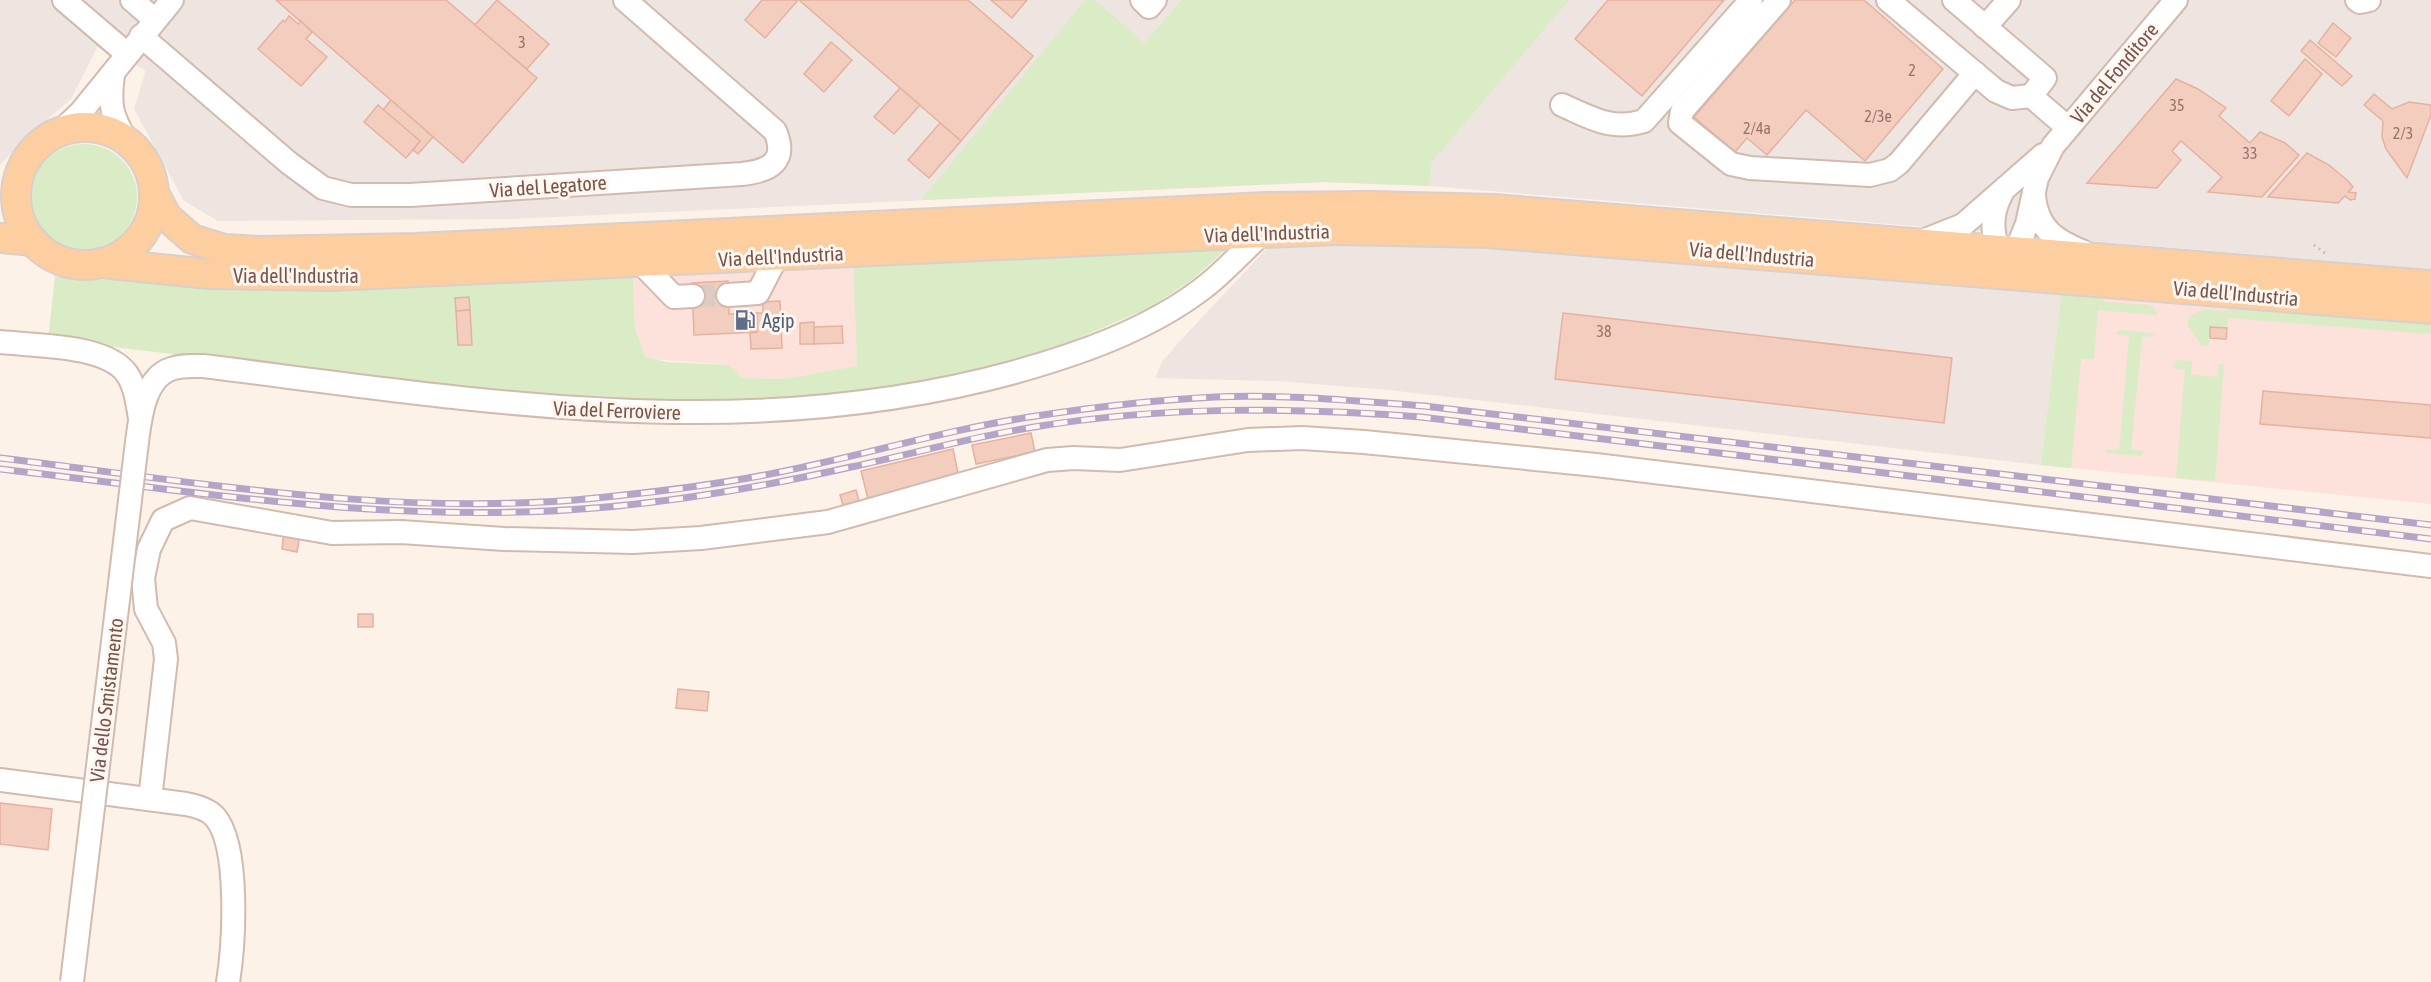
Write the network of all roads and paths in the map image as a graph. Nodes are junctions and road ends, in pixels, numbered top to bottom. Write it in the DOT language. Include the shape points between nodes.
graph roads {
  1 [pos="64,0"];
  2 [pos="132,0"];
  3 [pos="172,0"];
  4 [pos="625,0"];
  5 [pos="1142,0"];
  6 [pos="1155,0"];
  7 [pos="1752,0"];
  8 [pos="1779,0"];
  9 [pos="1888,0"];
  10 [pos="1954,0"];
  11 [pos="2009,0"];
  12 [pos="2176,0"];
  13 [pos="2357,0"];
  14 [pos="2369,0"];
  15 [pos="1985,27"];
  16 [pos="141,36"];
  17 [pos="1975,73"];
  18 [pos="113,74"];
  19 [pos="2031,96"];
  20 [pos="1562,105"];
  21 [pos="2067,128"];
  22 [pos="59,133"];
  23 [pos="127,142"];
  24 [pos="2053,146"];
  25 [pos="30,154"];
  26 [pos="0,189"];
  27 [pos="2034,190"];
  28 [pos="2004,191"];
  29 [pos="154,193"];
  30 [pos="1263,232"];
  31 [pos="0,238"];
  32 [pos="33,241"];
  33 [pos="1915,243"];
  34 [pos="777,256"];
  35 [pos="2106,258"];
  36 [pos="2007,259"];
  37 [pos="640,262"];
  38 [pos="101,263"];
  39 [pos="2431,285"];
  40 [pos="728,295"];
  41 [pos="693,296"];
  42 [pos="2431,309"];
  43 [pos="0,342"];
  44 [pos="140,418"];
  45 [pos="2431,566"];
  46 [pos="0,780"];
  47 [pos="150,799"];
  48 [pos="72,982"];
  49 [pos="228,982"];
  1 -- 16 [label="street"];
  2 -- 16 [label="street"];
  3 -- 16 [label="street"];
  4 -- 16 [label="street, Via del Legatore" via="775,131 780,153 772,165 761,172 742,174 410,195 351,195 323,188 289,163"];
  5 -- 6 [label="street" via="1149,7"];
  7 -- 20 [label="street" via="1644,121 1611,126"];
  8 -- 17 [label="street" via="1682,111 1680,123 1731,164 1870,175 1890,170"];
  9 -- 17 [label="street"];
  10 -- 15 [label="street"];
  11 -- 15 [label="street"];
  12 -- 21 [label="street, Via del Fonditore"];
  13 -- 14 [label="street"];
  15 -- 19 [label="street" via="2045,78"];
  16 -- 18 [label="street"];
  17 -- 19 [label="street" via="2004,95"];
  18 -- 22 [label="street"];
  18 -- 23 [label="street" via="113,118"];
  19 -- 21 [label="street"];
  21 -- 24 [label="street, Via del Fonditore"];
  22 -- 23 [label="main road" via="94,128"];
  22 -- 25 [label="main road"];
  23 -- 29 [label="main road" via="150,173"];
  24 -- 27 [label="street, Via del Fonditore"];
  24 -- 28 [label="street, Via del Fonditore"];
  25 -- 26 [label="main road"];
  25 -- 32 [label="main road" via="16,189 22,225"];
  27 -- 35 [label="street" via="2038,217 2050,235 2083,252"];
  27 -- 36 [label="street, Via del Fonditore" via="2027,224"];
  28 -- 33 [label="street, Via del Fonditore" via="1963,225"];
  28 -- 36 [label="street, Via del Fonditore" via="1993,219"];
  29 -- 33 [label="main road, Via dell'Industria" via="167,217 192,239 224,249 261,251 415,248 1266,207 1370,206 1505,210"];
  29 -- 38 [label="main road" via="153,212 146,230 119,256"];
  30 -- 34 [label="main road, Via dell'Industria"];
  30 -- 36 [label="main road, Via dell'Industria" via="1488,233"];
  30 -- 44 [label="street, Via del Ferroviere" via="1202,289 1101,344 985,380 908,396 831,407 660,414 511,404 183,366 166,371 154,382"];
  31 -- 32 [label="main road"];
  32 -- 38 [label="main road" via="64,262"];
  33 -- 36 [label="main road, Via dell'Industria"];
  34 -- 37 [label="main road, Via dell'Industria"];
  34 -- 40 [label="street" via="759,293"];
  35 -- 36 [label="main road, Via dell'Industria"];
  35 -- 39 [label="main road, Via dell'Industria"];
  36 -- 42 [label="main road, Via dell'Industria"];
  37 -- 38 [label="main road, Via dell'Industria" via="333,276 210,274"];
  37 -- 41 [label="street" via="674,297"];
  43 -- 44 [label="street" via="100,353 129,377"];
  44 -- 48 [label="street, Via dello Smistamento, bridge"];
  45 -- 47 [label="street" via="1608,466 1302,438 1248,440 1120,460 1047,460 828,522 679,540 572,542 401,532 332,533 190,508 163,520 149,549 143,578 146,609 165,643 166,659"];
  46 -- 47 [label="street"];
  47 -- 49 [label="street" via="208,811 225,833 234,931"];
}
